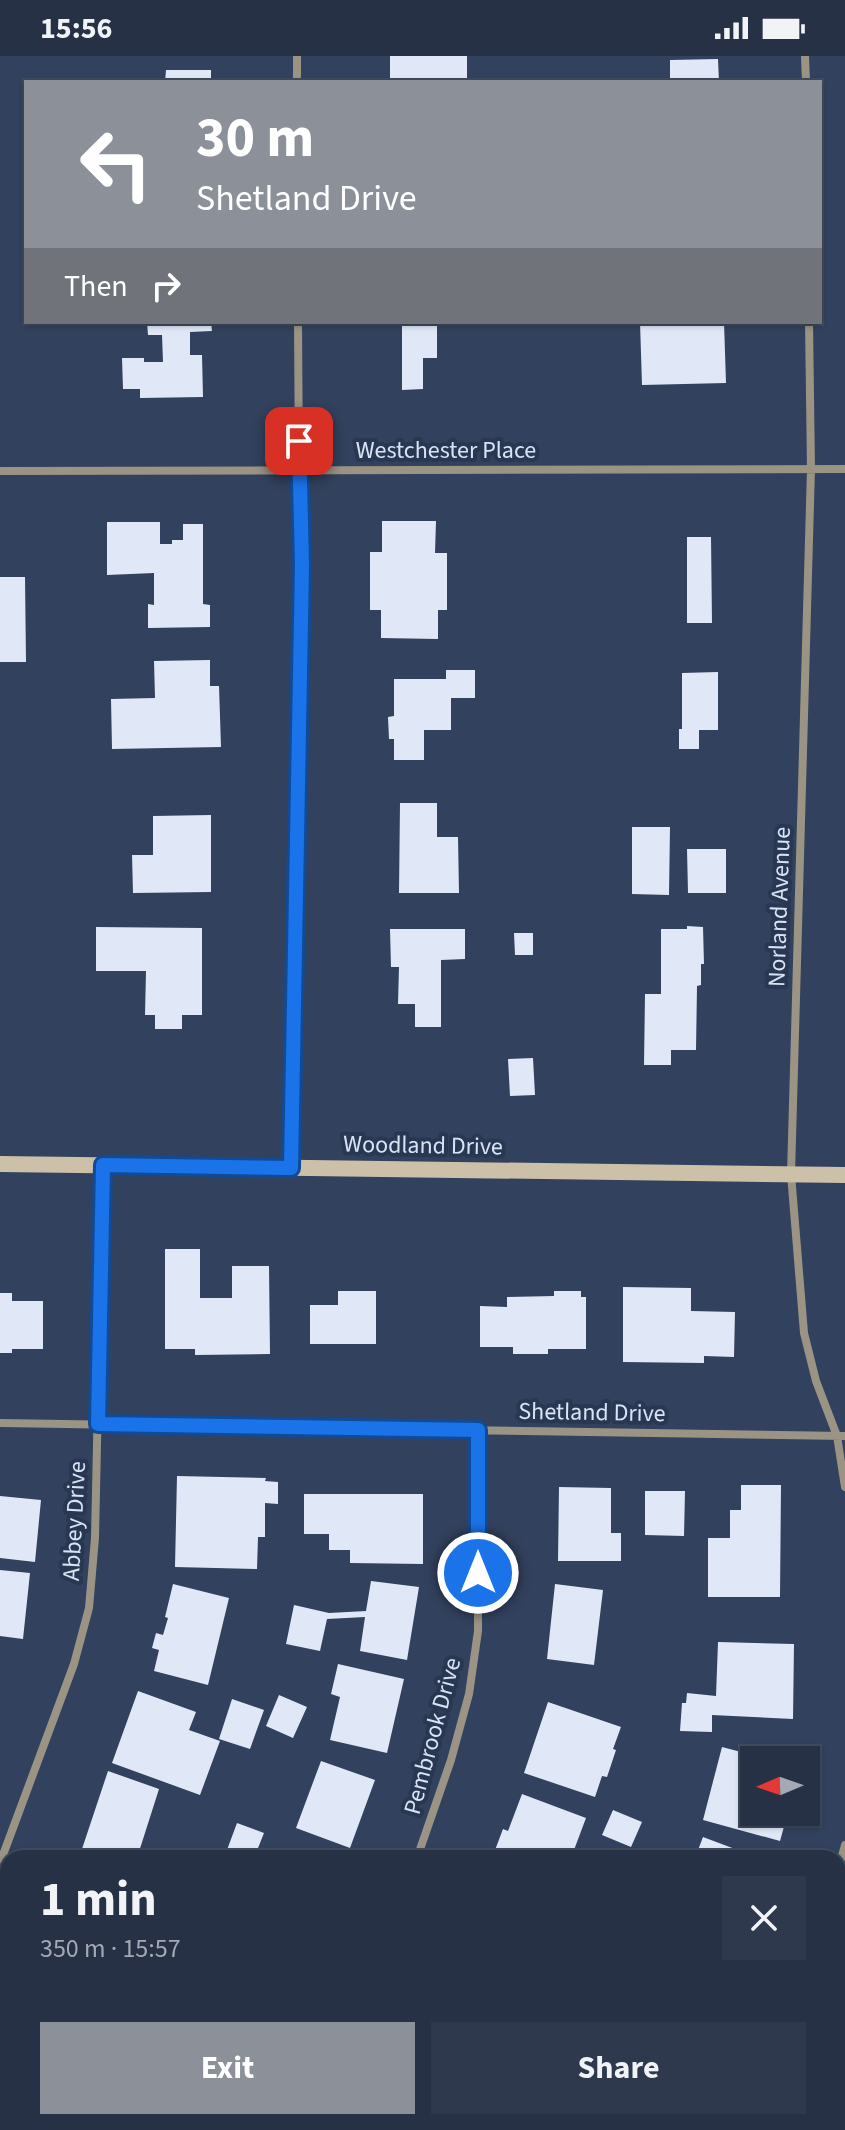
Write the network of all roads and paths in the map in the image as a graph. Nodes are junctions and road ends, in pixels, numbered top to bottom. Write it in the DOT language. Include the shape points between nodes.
graph roads {
  1 [pos="297,56"];
  2 [pos="805,56"];
  3 [pos="297,80"];
  4 [pos="806,80"];
  5 [pos="298,324"];
  6 [pos="809,324"];
  7 [pos="811,469"];
  8 [pos="845,469"];
  9 [pos="299,470"];
  10 [pos="0,471"];
  11 [pos="0,1164"];
  12 [pos="103,1165"];
  13 [pos="291,1168"];
  14 [pos="791,1174"];
  15 [pos="845,1175"];
  16 [pos="0,1423"];
  17 [pos="98,1424"];
  18 [pos="478,1430"];
  19 [pos="841,1436"];
  20 [pos="845,1487"];
  21 [pos="5,1850"];
  22 [pos="420,1850"];
  1 -- 3 [label="street"];
  2 -- 4 [label="street"];
  5 -- 9 [label="street"];
  6 -- 7 [label="street, Norland Avenue"];
  7 -- 8 [label="street, Westchester Place"];
  7 -- 9 [label="street, Westchester Place"];
  7 -- 14 [label="street, Norland Avenue"];
  9 -- 10 [label="street, Westchester Place"];
  9 -- 13 [label="lane" via="302,565"];
  11 -- 12 [label="main road, Woodland Drive"];
  12 -- 13 [label="main road, Woodland Drive"];
  12 -- 17 [label="street, Abbey Drive"];
  13 -- 14 [label="main road, Woodland Drive"];
  14 -- 15 [label="main road, Woodland Drive"];
  14 -- 19 [label="street, Norland Avenue" via="804,1333 816,1381"];
  16 -- 17 [label="street, Shetland Drive"];
  17 -- 18 [label="street, Shetland Drive"];
  17 -- 21 [label="street, Abbey Drive" via="89,1608 74,1664"];
  18 -- 19 [label="street, Shetland Drive"];
  18 -- 22 [label="street, Pembrook Drive" via="478,1631 469,1694"];
  19 -- 20 [label="street, Norland Avenue"];
}
